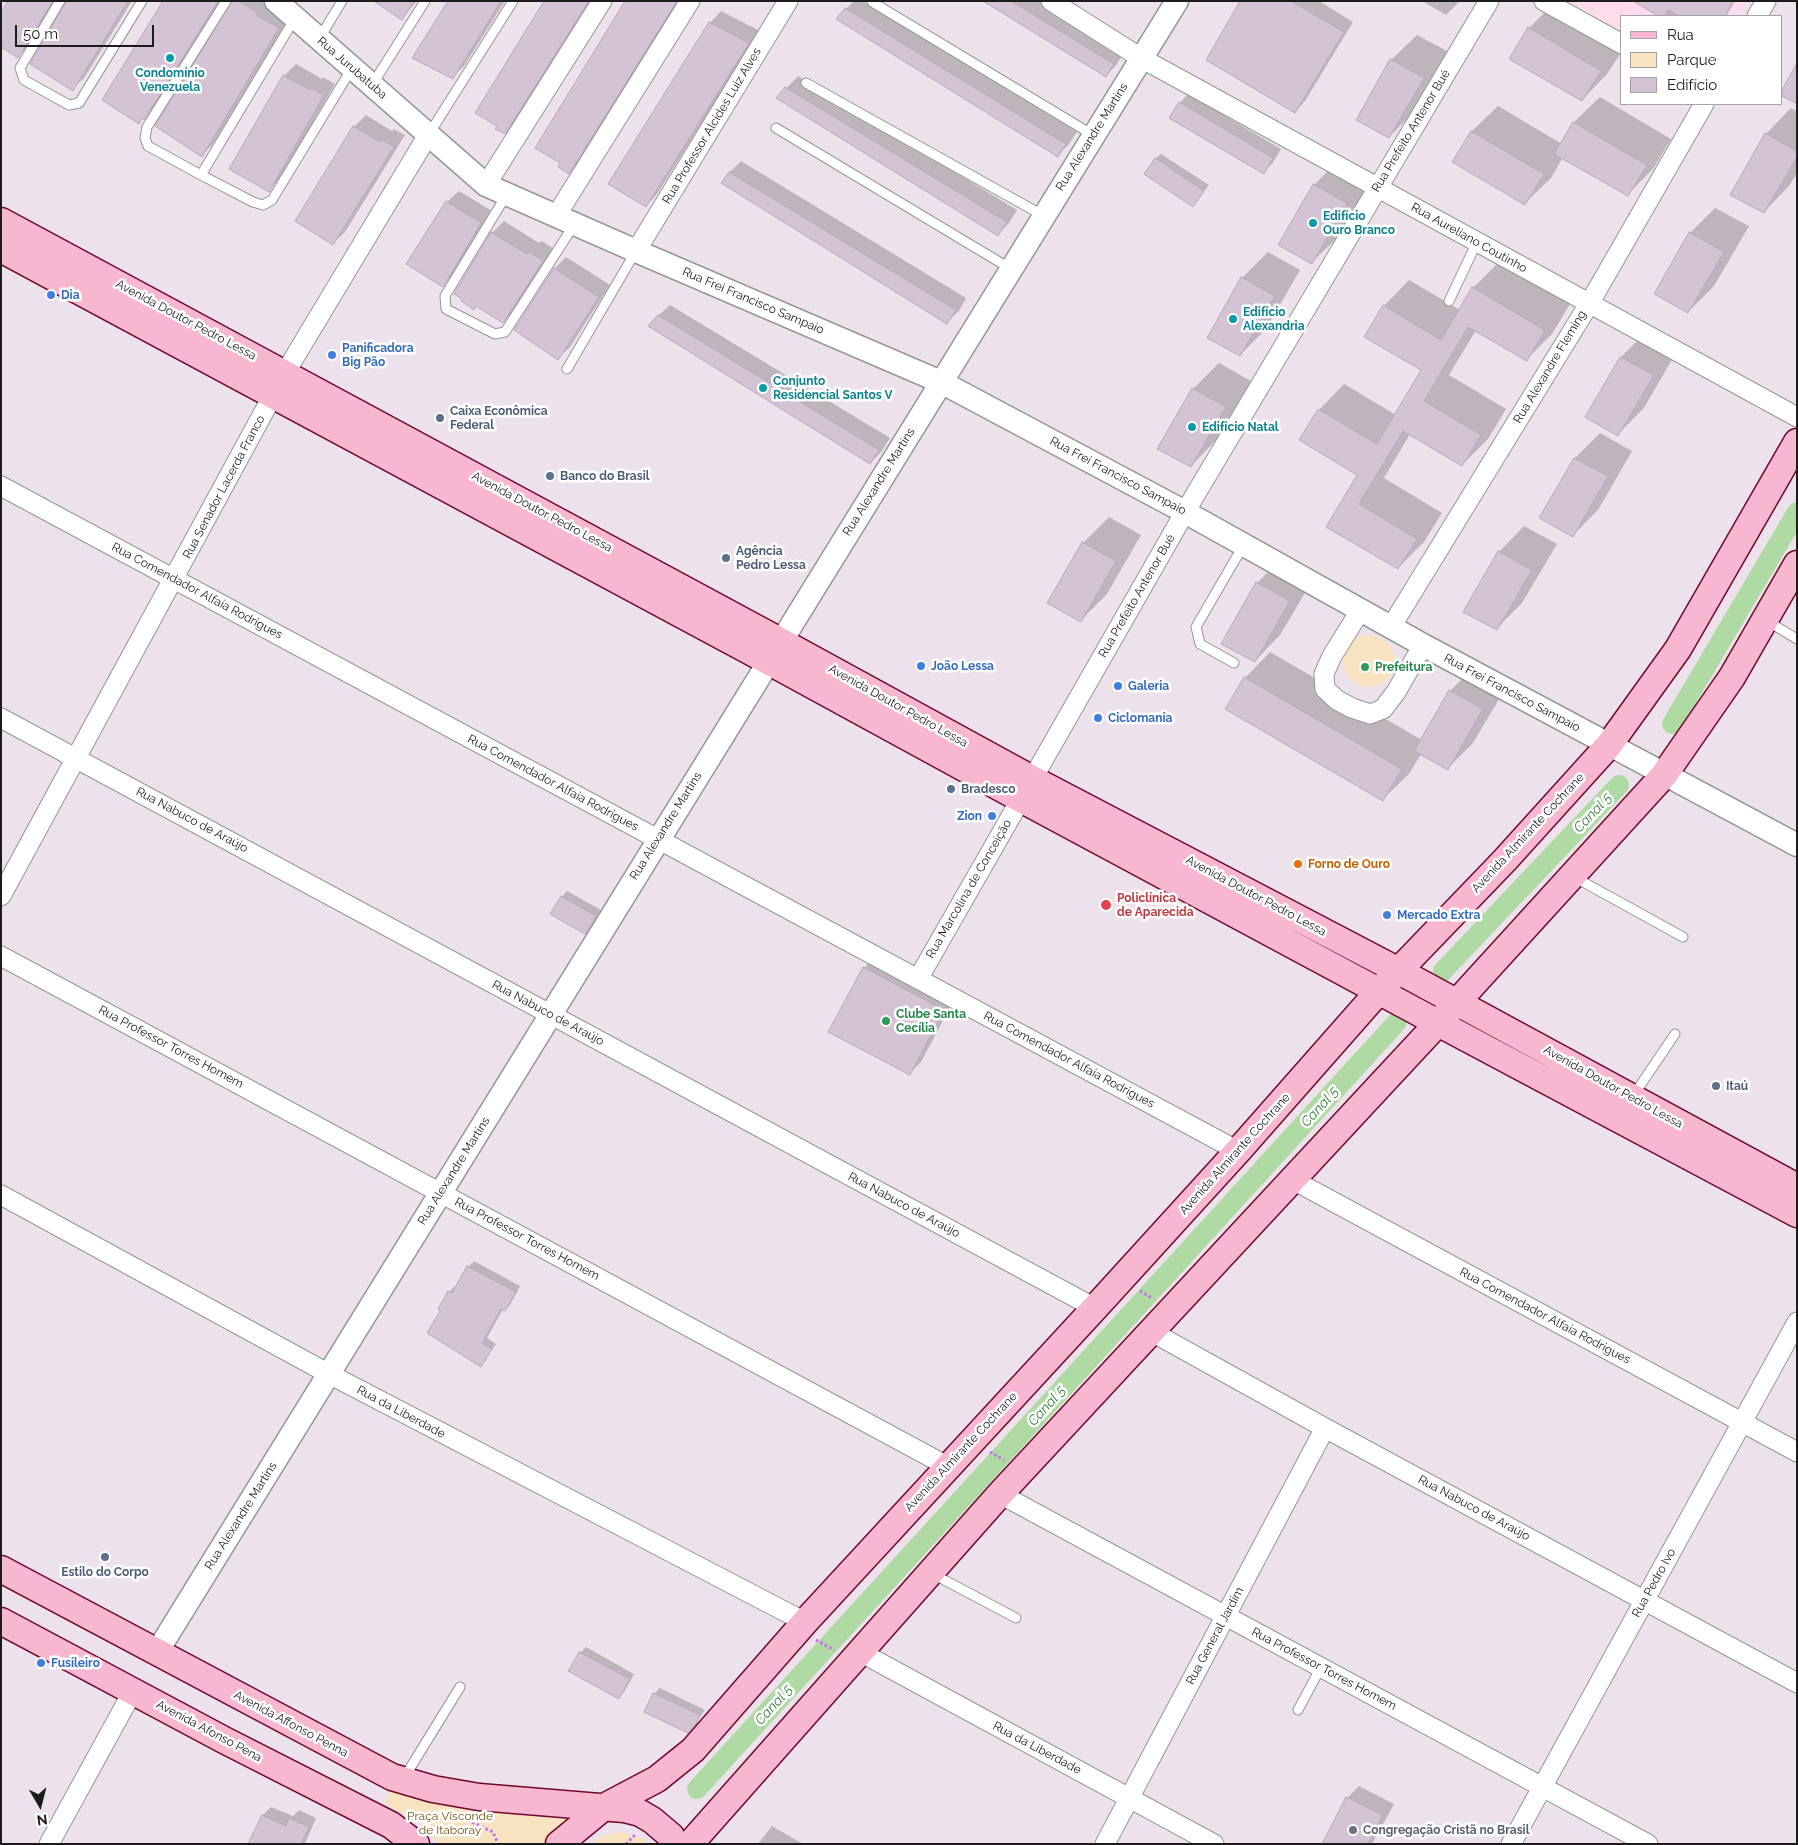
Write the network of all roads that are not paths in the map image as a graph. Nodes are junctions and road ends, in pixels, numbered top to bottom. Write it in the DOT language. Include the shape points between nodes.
graph roads {
  1 [pos="60,1"];
  2 [pos="142,1"];
  3 [pos="226,1"];
  4 [pos="276,1"];
  5 [pos="342,1"];
  6 [pos="425,1"];
  7 [pos="514,1"];
  8 [pos="602,1"];
  9 [pos="690,1"];
  10 [pos="788,1"];
  11 [pos="1177,1"];
  12 [pos="1489,1"];
  13 [pos="1544,1"];
  14 [pos="1766,1"];
  15 [pos="872,2"];
  16 [pos="1062,4"];
  17 [pos="1758,15"];
  18 [pos="295,18"];
  19 [pos="319,39"];
  20 [pos="1620,43"];
  21 [pos="1141,58"];
  22 [pos="352,68"];
  23 [pos="806,83"];
  24 [pos="372,86"];
  25 [pos="1703,105"];
  26 [pos="776,128"];
  27 [pos="428,135"];
  28 [pos="1094,135"];
  29 [pos="201,175"];
  30 [pos="486,185"];
  31 [pos="1377,187"];
  32 [pos="507,194"];
  33 [pos="1044,216"];
  34 [pos="565,220"];
  35 [pos="1,221"];
  36 [pos="1478,242"];
  37 [pos="1,249"];
  38 [pos="636,251"];
  39 [pos="1011,269"];
  40 [pos="1449,301"];
  41 [pos="1589,304"];
  42 [pos="567,369"];
  43 [pos="941,382"];
  44 [pos="279,384"];
  45 [pos="1797,417"];
  46 [pos="1797,442"];
  47 [pos="1,486"];
  48 [pos="1185,512"];
  49 [pos="1244,545"];
  50 [pos="1797,564"];
  51 [pos="175,579"];
  52 [pos="1360,611"];
  53 [pos="1765,620"];
  54 [pos="1391,627"];
  55 [pos="1797,639"];
  56 [pos="1423,646"];
  57 [pos="774,651"];
  58 [pos="1234,663"];
  59 [pos="1,718"];
  60 [pos="1614,748"];
  61 [pos="76,757"];
  62 [pos="1662,774"];
  63 [pos="1026,789"];
  64 [pos="658,839"];
  65 [pos="1797,845"];
  66 [pos="1572,876"];
  67 [pos="1,896"];
  68 [pos="1683,937"];
  69 [pos="1,956"];
  70 [pos="1399,971"];
  71 [pos="918,979"];
  72 [pos="1379,991"];
  73 [pos="1457,1002"];
  74 [pos="550,1014"];
  75 [pos="1438,1023"];
  76 [pos="1674,1034"];
  77 [pos="1632,1098"];
  78 [pos="1238,1151"];
  79 [pos="1293,1180"];
  80 [pos="1797,1187"];
  81 [pos="440,1192"];
  82 [pos="1,1195"];
  83 [pos="1797,1214"];
  84 [pos="1095,1308"];
  85 [pos="1797,1323"];
  86 [pos="1152,1332"];
  87 [pos="328,1374"];
  88 [pos="1742,1422"];
  89 [pos="1325,1428"];
  90 [pos="1797,1452"];
  91 [pos="947,1466"];
  92 [pos="1000,1494"];
  93 [pos="1,1569"];
  94 [pos="930,1573"];
  95 [pos="1644,1600"];
  96 [pos="1226,1616"];
  97 [pos="1016,1618"];
  98 [pos="1,1621"];
  99 [pos="807,1630"];
  100 [pos="157,1652"];
  101 [pos="850,1653"];
  102 [pos="1321,1667"];
  103 [pos="1797,1683"];
  104 [pos="460,1686"];
  105 [pos="133,1691"];
  106 [pos="1298,1710"];
  107 [pos="402,1780"];
  108 [pos="1542,1786"];
  109 [pos="1130,1798"];
  110 [pos="604,1806"];
  111 [pos="49,1844"];
  112 [pos="416,1844"];
  113 [pos="560,1844"];
  114 [pos="675,1844"];
  115 [pos="690,1844"];
  116 [pos="1105,1844"];
  117 [pos="1214,1844"];
  118 [pos="1511,1844"];
  119 [pos="1648,1844"];
  1 -- 2 [label="lane" via="20,68 24,80 69,105 79,103"];
  3 -- 29 [label="lane" via="147,127 145,138 148,146"];
  4 -- 18 [label="street, Rua Jurubatuba"];
  5 -- 19 [label="lane"];
  6 -- 24 [label="lane"];
  7 -- 27 [label="lane"];
  8 -- 30 [label="street"];
  9 -- 34 [label="street"];
  10 -- 38 [label="street, Rua Professor Alcides Luiz Alves"];
  11 -- 21 [label="street, Rua Alexandre Martins"];
  12 -- 31 [label="street, Rua Prefeito Antenor Bué"];
  13 -- 20 [label="street"];
  14 -- 17 [label="street"];
  15 -- 28 [label="lane"];
  16 -- 21 [label="street, Rua Aureliano Coutinho"];
  18 -- 19 [label="street, Rua Jurubatuba"];
  18 -- 29 [label="lane"];
  19 -- 22 [label="street, Rua Jurubatuba"];
  21 -- 28 [label="street, Rua Alexandre Martins"];
  21 -- 31 [label="street, Rua Aureliano Coutinho"];
  22 -- 24 [label="street, Rua Jurubatuba"];
  22 -- 29 [label="lane" via="272,200 263,205 253,202"];
  23 -- 33 [label="lane"];
  24 -- 27 [label="street, Rua Jurubatuba"];
  25 -- 41 [label="street, Rua Alexandre Fleming"];
  26 -- 39 [label="lane"];
  27 -- 30 [label="street, Rua Frei Francisco Sampaio"];
  27 -- 44 [label="street, Rua Senador Lacerda Franco"];
  28 -- 33 [label="street, Rua Alexandre Martins"];
  30 -- 32 [label="street, Rua Frei Francisco Sampaio"];
  31 -- 36 [label="street, Rua Aureliano Coutinho"];
  31 -- 48 [label="street, Rua Prefeito Antenor Bué"];
  32 -- 34 [label="street, Rua Frei Francisco Sampaio"];
  32 -- 34 [label="lane" via="445,296 446,309 495,334 505,332"];
  33 -- 39 [label="street, Rua Alexandre Martins"];
  34 -- 38 [label="street, Rua Frei Francisco Sampaio"];
  35 -- 44 [label="main road, Avenida Doutor Pedro Lessa"];
  36 -- 40 [label="lane"];
  36 -- 41 [label="street, Rua Aureliano Coutinho"];
  37 -- 44 [label="main road, Avenida Doutor Pedro Lessa"];
  38 -- 42 [label="lane"];
  38 -- 43 [label="street, Rua Frei Francisco Sampaio"];
  39 -- 43 [label="street, Rua Alexandre Martins"];
  41 -- 45 [label="street, Rua Aureliano Coutinho"];
  41 -- 54 [label="street, Rua Alexandre Fleming"];
  43 -- 48 [label="street, Rua Frei Francisco Sampaio"];
  43 -- 57 [label="street, Rua Alexandre Martins"];
  44 -- 51 [label="street, Rua Senador Lacerda Franco"];
  44 -- 57 [label="main road, Avenida Doutor Pedro Lessa"];
  46 -- 60 [label="main road, Avenida Almirante Cochrane" via="1678,650"];
  47 -- 51 [label="street, Rua Comendador Alfaia Rodrigues"];
  48 -- 49 [label="street, Rua Frei Francisco Sampaio"];
  48 -- 63 [label="street, Rua Prefeito Antenor Bué"];
  49 -- 52 [label="street, Rua Frei Francisco Sampaio"];
  49 -- 58 [label="lane" via="1196,628 1200,644"];
  50 -- 53 [label="main road"];
  51 -- 61 [label="street, Rua Senador Lacerda Franco"];
  51 -- 64 [label="street, Rua Comendador Alfaia Rodrigues"];
  52 -- 54 [label="street, Rua Frei Francisco Sampaio"];
  52 -- 56 [label="street" via="1324,674 1326,689 1344,704 1370,714 1383,708"];
  53 -- 55 [label="lane"];
  53 -- 62 [label="main road" via="1732,677"];
  54 -- 56 [label="street, Rua Frei Francisco Sampaio"];
  56 -- 60 [label="street, Rua Frei Francisco Sampaio"];
  57 -- 63 [label="main road, Avenida Doutor Pedro Lessa"];
  57 -- 64 [label="street, Rua Alexandre Martins"];
  59 -- 61 [label="street, Rua Nabuco de Araújo"];
  60 -- 62 [label="street, Rua Frei Francisco Sampaio"];
  60 -- 70 [label="main road, Avenida Almirante Cochrane"];
  61 -- 67 [label="street, Rua Senador Lacerda Franco"];
  61 -- 74 [label="street, Rua Nabuco de Araújo"];
  62 -- 65 [label="street, Rua Frei Francisco Sampaio"];
  62 -- 66 [label="main road"];
  63 -- 70 [label="main road, Avenida Doutor Pedro Lessa"];
  63 -- 71 [label="street, Rua Marcolina de Conceição"];
  63 -- 72 [label="main road, Avenida Doutor Pedro Lessa"];
  64 -- 71 [label="street, Rua Comendador Alfaia Rodrigues"];
  64 -- 74 [label="street, Rua Alexandre Martins"];
  66 -- 68 [label="lane"];
  66 -- 73 [label="main road"];
  69 -- 81 [label="street, Rua Professor Torres Homem"];
  70 -- 72 [label="main road, Avenida Almirante Cochrane"];
  70 -- 73 [label="main road, Avenida Doutor Pedro Lessa"];
  71 -- 78 [label="street, Rua Comendador Alfaia Rodrigues"];
  72 -- 75 [label="main road, Avenida Doutor Pedro Lessa"];
  72 -- 78 [label="main road, Avenida Almirante Cochrane"];
  73 -- 75 [label="main road"];
  73 -- 77 [label="main road, Avenida Doutor Pedro Lessa"];
  74 -- 81 [label="street, Rua Alexandre Martins"];
  74 -- 84 [label="street, Rua Nabuco de Araújo"];
  75 -- 79 [label="main road"];
  75 -- 83 [label="main road, Avenida Doutor Pedro Lessa"];
  76 -- 77 [label="lane"];
  77 -- 80 [label="main road, Avenida Doutor Pedro Lessa"];
  78 -- 84 [label="main road, Avenida Almirante Cochrane"];
  79 -- 86 [label="main road"];
  79 -- 88 [label="street, Rua Comendador Alfaia Rodrigues"];
  81 -- 87 [label="street, Rua Alexandre Martins"];
  81 -- 91 [label="street, Rua Professor Torres Homem"];
  82 -- 87 [label="street, Rua da Liberdade"];
  84 -- 91 [label="main road, Avenida Almirante Cochrane"];
  85 -- 88 [label="street, Rua Pedro Ivo"];
  86 -- 89 [label="street, Rua Nabuco de Araújo"];
  86 -- 92 [label="main road"];
  87 -- 99 [label="street, Rua da Liberdade"];
  87 -- 100 [label="street, Rua Alexandre Martins"];
  88 -- 90 [label="street, Rua Comendador Alfaia Rodrigues"];
  88 -- 95 [label="street, Rua Pedro Ivo"];
  89 -- 95 [label="street, Rua Nabuco de Araújo"];
  89 -- 96 [label="street, Rua General Jardim"];
  91 -- 99 [label="main road, Avenida Almirante Cochrane"];
  92 -- 94 [label="main road"];
  92 -- 96 [label="street, Rua Professor Torres Homem"];
  93 -- 100 [label="main road, Avenida Affonso Penna"];
  94 -- 97 [label="lane"];
  94 -- 101 [label="main road"];
  95 -- 103 [label="street, Rua Nabuco de Araújo"];
  95 -- 108 [label="street, Rua Pedro Ivo"];
  96 -- 102 [label="street, Rua Professor Torres Homem"];
  96 -- 109 [label="street, Rua General Jardim"];
  98 -- 105 [label="main road, Avenida Afonso Pena"];
  99 -- 110 [label="main road, Avenida Almirante Cochrane" via="693,1750 657,1779"];
  100 -- 107 [label="main road, Avenida Affonso Penna"];
  101 -- 109 [label="street, Rua da Liberdade"];
  101 -- 115 [label="main road"];
  102 -- 106 [label="lane"];
  102 -- 108 [label="street, Rua Professor Torres Homem"];
  104 -- 107 [label="lane"];
  105 -- 111 [label="street"];
  105 -- 112 [label="main road, Avenida Afonso Pena" via="391,1825"];
  107 -- 110 [label="main road, Avenida Affonso Penna" via="479,1797"];
  108 -- 118 [label="street, Rua Pedro Ivo"];
  108 -- 119 [label="street, Rua Professor Torres Homem"];
  109 -- 116 [label="street, Rua General Jardim"];
  109 -- 117 [label="street, Rua da Liberdade"];
  110 -- 113 [label="main road, Avenida Almirante Cochrane"];
  110 -- 114 [label="main road, Avenida Affonso Penna" via="640,1813 671,1836"];
}
